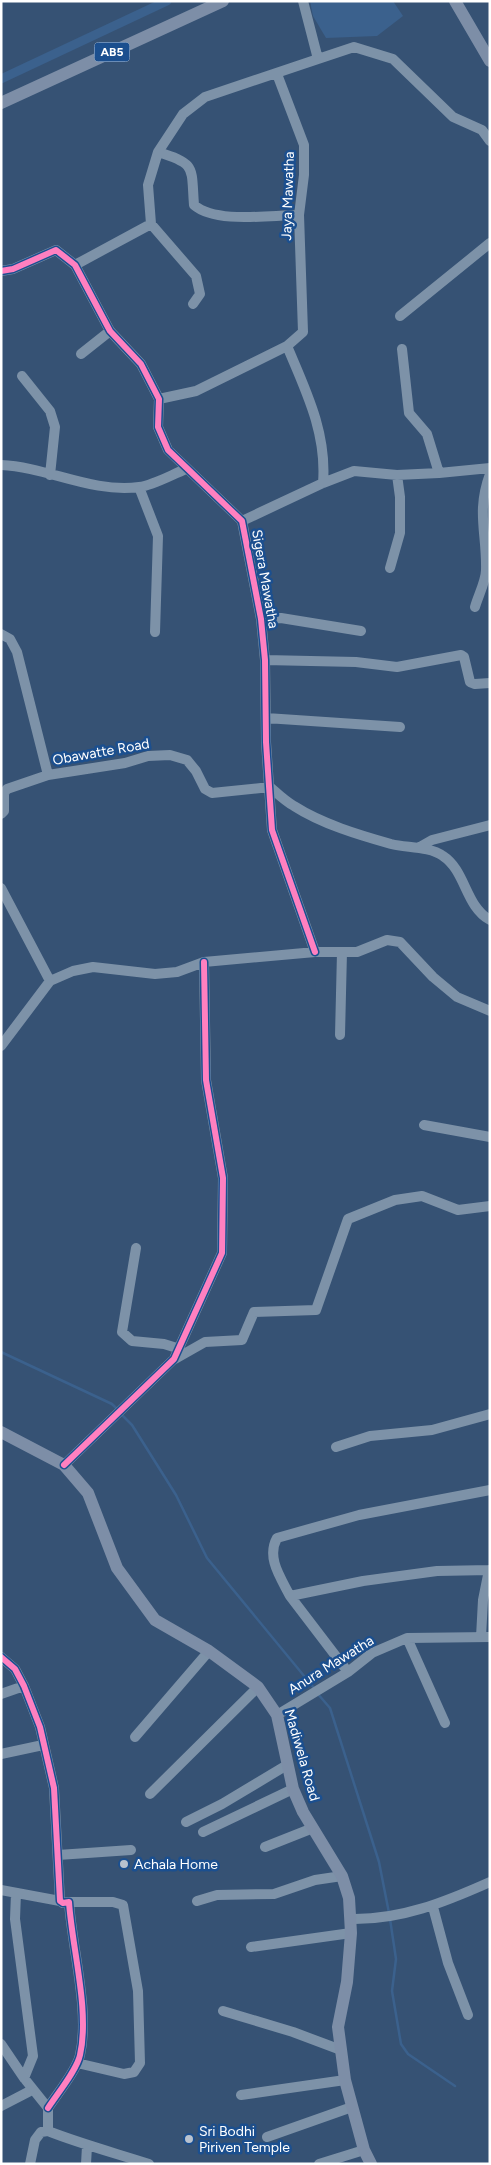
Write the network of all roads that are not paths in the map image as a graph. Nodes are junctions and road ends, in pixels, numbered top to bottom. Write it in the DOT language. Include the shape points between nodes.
graph roads {
  1 [pos="223,1"];
  2 [pos="303,1"];
  3 [pos="456,1"];
  4 [pos="318,59"];
  5 [pos="490,61"];
  6 [pos="278,74"];
  7 [pos="1,102"];
  8 [pos="486,127"];
  9 [pos="490,141"];
  10 [pos="158,152"];
  11 [pos="299,215"];
  12 [pos="151,224"];
  13 [pos="490,243"];
  14 [pos="75,265"];
  15 [pos="1,271"];
  16 [pos="193,304"];
  17 [pos="400,316"];
  18 [pos="110,331"];
  19 [pos="287,346"];
  20 [pos="402,348"];
  21 [pos="81,354"];
  22 [pos="22,376"];
  23 [pos="159,399"];
  24 [pos="1,465"];
  25 [pos="490,468"];
  26 [pos="186,469"];
  27 [pos="438,473"];
  28 [pos="490,474"];
  29 [pos="50,475"];
  30 [pos="397,475"];
  31 [pos="323,483"];
  32 [pos="139,487"];
  33 [pos="242,521"];
  34 [pos="390,568"];
  35 [pos="475,607"];
  36 [pos="261,619"];
  37 [pos="361,631"];
  38 [pos="155,632"];
  39 [pos="1,634"];
  40 [pos="265,660"];
  41 [pos="490,683"];
  42 [pos="266,718"];
  43 [pos="400,727"];
  44 [pos="48,775"];
  45 [pos="270,787"];
  46 [pos="1,814"];
  47 [pos="490,826"];
  48 [pos="418,848"];
  49 [pos="1,888"];
  50 [pos="490,920"];
  51 [pos="315,952"];
  52 [pos="342,952"];
  53 [pos="204,962"];
  54 [pos="50,981"];
  55 [pos="490,1011"];
  56 [pos="340,1035"];
  57 [pos="1,1046"];
  58 [pos="424,1125"];
  59 [pos="490,1137"];
  60 [pos="490,1206"];
  61 [pos="136,1248"];
  62 [pos="180,1349"];
  63 [pos="174,1359"];
  64 [pos="490,1414"];
  65 [pos="1,1432"];
  66 [pos="336,1447"];
  67 [pos="64,1465"];
  68 [pos="490,1490"];
  69 [pos="490,1570"];
  70 [pos="290,1596"];
  71 [pos="485,1637"];
  72 [pos="406,1638"];
  73 [pos="209,1650"];
  74 [pos="1,1657"];
  75 [pos="348,1672"];
  76 [pos="24,1686"];
  77 [pos="258,1687"];
  78 [pos="1,1694"];
  79 [pos="277,1715"];
  80 [pos="445,1723"];
  81 [pos="135,1737"];
  82 [pos="43,1744"];
  83 [pos="1,1754"];
  84 [pos="288,1765"];
  85 [pos="293,1789"];
  86 [pos="150,1794"];
  87 [pos="186,1822"];
  88 [pos="313,1828"];
  89 [pos="203,1832"];
  90 [pos="265,1847"];
  91 [pos="131,1850"];
  92 [pos="58,1855"];
  93 [pos="342,1876"];
  94 [pos="490,1882"];
  95 [pos="1,1890"];
  96 [pos="16,1893"];
  97 [pos="64,1901"];
  98 [pos="197,1901"];
  99 [pos="433,1906"];
  100 [pos="351,1919"];
  101 [pos="351,1933"];
  102 [pos="251,1947"];
  103 [pos="223,2011"];
  104 [pos="468,2015"];
  105 [pos="1,2044"];
  106 [pos="341,2050"];
  107 [pos="77,2063"];
  108 [pos="24,2078"];
  109 [pos="345,2080"];
  110 [pos="32,2090"];
  111 [pos="241,2095"];
  112 [pos="1,2106"];
  113 [pos="352,2107"];
  114 [pos="48,2108"];
  115 [pos="48,2131"];
  116 [pos="266,2137"];
  117 [pos="87,2146"];
  118 [pos="364,2150"];
  119 [pos="30,2164"];
  120 [pos="86,2164"];
  121 [pos="149,2164"];
  122 [pos="319,2164"];
  123 [pos="371,2164"];
  1 -- 7 [label="main road, AB5"];
  2 -- 4 [label="street"];
  3 -- 5 [label="main road"];
  4 -- 6 [label="street"];
  4 -- 8 [label="street" via="354,48 393,59 453,117"];
  6 -- 10 [label="street" via="205,97 183,114"];
  6 -- 11 [label="street, Jaya Mawatha" via="304,145"];
  8 -- 9 [label="street"];
  10 -- 11 [label="street" via="183,160 191,168 194,205 202,211 216,216"];
  10 -- 12 [label="street" via="148,185"];
  11 -- 19 [label="street, Jaya Mawatha" via="304,327 303,332"];
  12 -- 14 [label="street"];
  12 -- 16 [label="street" via="196,276 200,294"];
  13 -- 17 [label="street"];
  14 -- 15 [label="street, Sigera Mawatha" via="56,250"];
  14 -- 18 [label="street, Sigera Mawatha"];
  18 -- 21 [label="street"];
  18 -- 23 [label="street, Sigera Mawatha" via="141,364"];
  19 -- 23 [label="street, Jaya Mawatha" via="196,391"];
  19 -- 31 [label="street" via="320,431"];
  20 -- 27 [label="street" via="409,413 427,434"];
  22 -- 29 [label="street" via="50,411 54,427"];
  23 -- 26 [label="street, Sigera Mawatha" via="158,427 168,450"];
  24 -- 29 [label="street"];
  25 -- 27 [label="street"];
  26 -- 32 [label="street"];
  26 -- 33 [label="street, Sigera Mawatha"];
  27 -- 30 [label="street"];
  28 -- 35 [label="street" via="483,493 486,572"];
  29 -- 32 [label="street" via="89,486"];
  30 -- 31 [label="street" via="354,471"];
  30 -- 34 [label="street" via="400,533"];
  31 -- 33 [label="street"];
  32 -- 38 [label="street" via="158,536"];
  33 -- 36 [label="street, Sigera Mawatha"];
  36 -- 37 [label="street" via="281,618"];
  36 -- 40 [label="street, Sigera Mawatha"];
  39 -- 44 [label="street" via="10,639 17,652"];
  40 -- 41 [label="street" via="356,662 397,667 461,655 470,682"];
  40 -- 42 [label="street, Sigera Mawatha"];
  42 -- 43 [label="street"];
  42 -- 45 [label="street, Sigera Mawatha"];
  44 -- 45 [label="street, Obawatte Road" via="125,763 148,756 170,755 187,760 205,789 212,793"];
  44 -- 46 [label="street, Obawatte Road" via="7,789"];
  45 -- 48 [label="street" via="294,806 322,820 392,844"];
  45 -- 51 [label="street, Sigera Mawatha" via="272,830"];
  47 -- 48 [label="street" via="432,840"];
  48 -- 50 [label="street" via="443,856 454,869 475,908"];
  49 -- 54 [label="street"];
  51 -- 52 [label="street"];
  51 -- 53 [label="street"];
  52 -- 55 [label="street" via="357,952 387,940 400,942 457,997"];
  52 -- 56 [label="street"];
  53 -- 54 [label="street" via="177,972 155,974 93,967"];
  53 -- 62 [label="street" via="206,1080 223,1178 222,1253"];
  54 -- 57 [label="street"];
  58 -- 59 [label="street"];
  60 -- 63 [label="street" via="458,1210 422,1196 395,1200 348,1219 316,1310 254,1312 242,1340 205,1342"];
  61 -- 62 [label="street" via="122,1332 132,1341"];
  62 -- 63 [label="street"];
  63 -- 67 [label="street"];
  64 -- 66 [label="street" via="432,1430 370,1436"];
  65 -- 67 [label="main road, Madiwela Road"];
  67 -- 73 [label="main road, Madiwela Road" via="88,1493 117,1568 156,1620"];
  68 -- 70 [label="street" via="359,1515 277,1538 271,1548 275,1565"];
  69 -- 70 [label="street" via="363,1581"];
  69 -- 71 [label="street" via="483,1600"];
  70 -- 75 [label="street"];
  71 -- 72 [label="street, Anura Mawatha"];
  72 -- 75 [label="street, Anura Mawatha" via="372,1653"];
  72 -- 80 [label="street"];
  73 -- 77 [label="main road, Madiwela Road"];
  73 -- 81 [label="street"];
  74 -- 76 [label="street" via="15,1669"];
  75 -- 79 [label="street, Anura Mawatha"];
  76 -- 78 [label="street"];
  76 -- 82 [label="street"];
  77 -- 79 [label="main road, Madiwela Road"];
  77 -- 86 [label="street"];
  79 -- 84 [label="main road, Madiwela Road"];
  82 -- 83 [label="street"];
  82 -- 92 [label="street" via="54,1788"];
  84 -- 85 [label="main road, Madiwela Road"];
  84 -- 87 [label="street"];
  85 -- 88 [label="main road, Madiwela Road"];
  85 -- 89 [label="street"];
  88 -- 90 [label="street"];
  88 -- 93 [label="main road, Madiwela Road"];
  91 -- 92 [label="street"];
  92 -- 97 [label="street"];
  93 -- 98 [label="street" via="315,1880 274,1894 218,1895"];
  93 -- 100 [label="main road, Madiwela Road"];
  94 -- 99 [label="street"];
  95 -- 96 [label="street"];
  96 -- 97 [label="street"];
  96 -- 108 [label="street" via="15,1919 32,2056"];
  97 -- 107 [label="street" via="82,2016"];
  97 -- 107 [label="street" via="123,1905 138,1991 140,2064 134,2072 124,2074"];
  99 -- 100 [label="street" via="376,1919"];
  99 -- 104 [label="street" via="448,1963"];
  100 -- 101 [label="main road, Madiwela Road"];
  101 -- 102 [label="street"];
  101 -- 106 [label="main road, Madiwela Road" via="347,1982 338,2027"];
  103 -- 106 [label="street"];
  105 -- 108 [label="street"];
  106 -- 109 [label="main road, Madiwela Road"];
  107 -- 114 [label="street"];
  108 -- 110 [label="street"];
  109 -- 111 [label="street"];
  109 -- 113 [label="main road, Madiwela Road"];
  110 -- 112 [label="street"];
  110 -- 114 [label="street"];
  113 -- 116 [label="street"];
  113 -- 118 [label="main road, Madiwela Road"];
  114 -- 115 [label="street"];
  115 -- 117 [label="street"];
  115 -- 119 [label="street" via="41,2132 35,2140"];
  117 -- 120 [label="street"];
  117 -- 121 [label="street"];
  118 -- 122 [label="street"];
  118 -- 123 [label="main road, Madiwela Road"];
}
